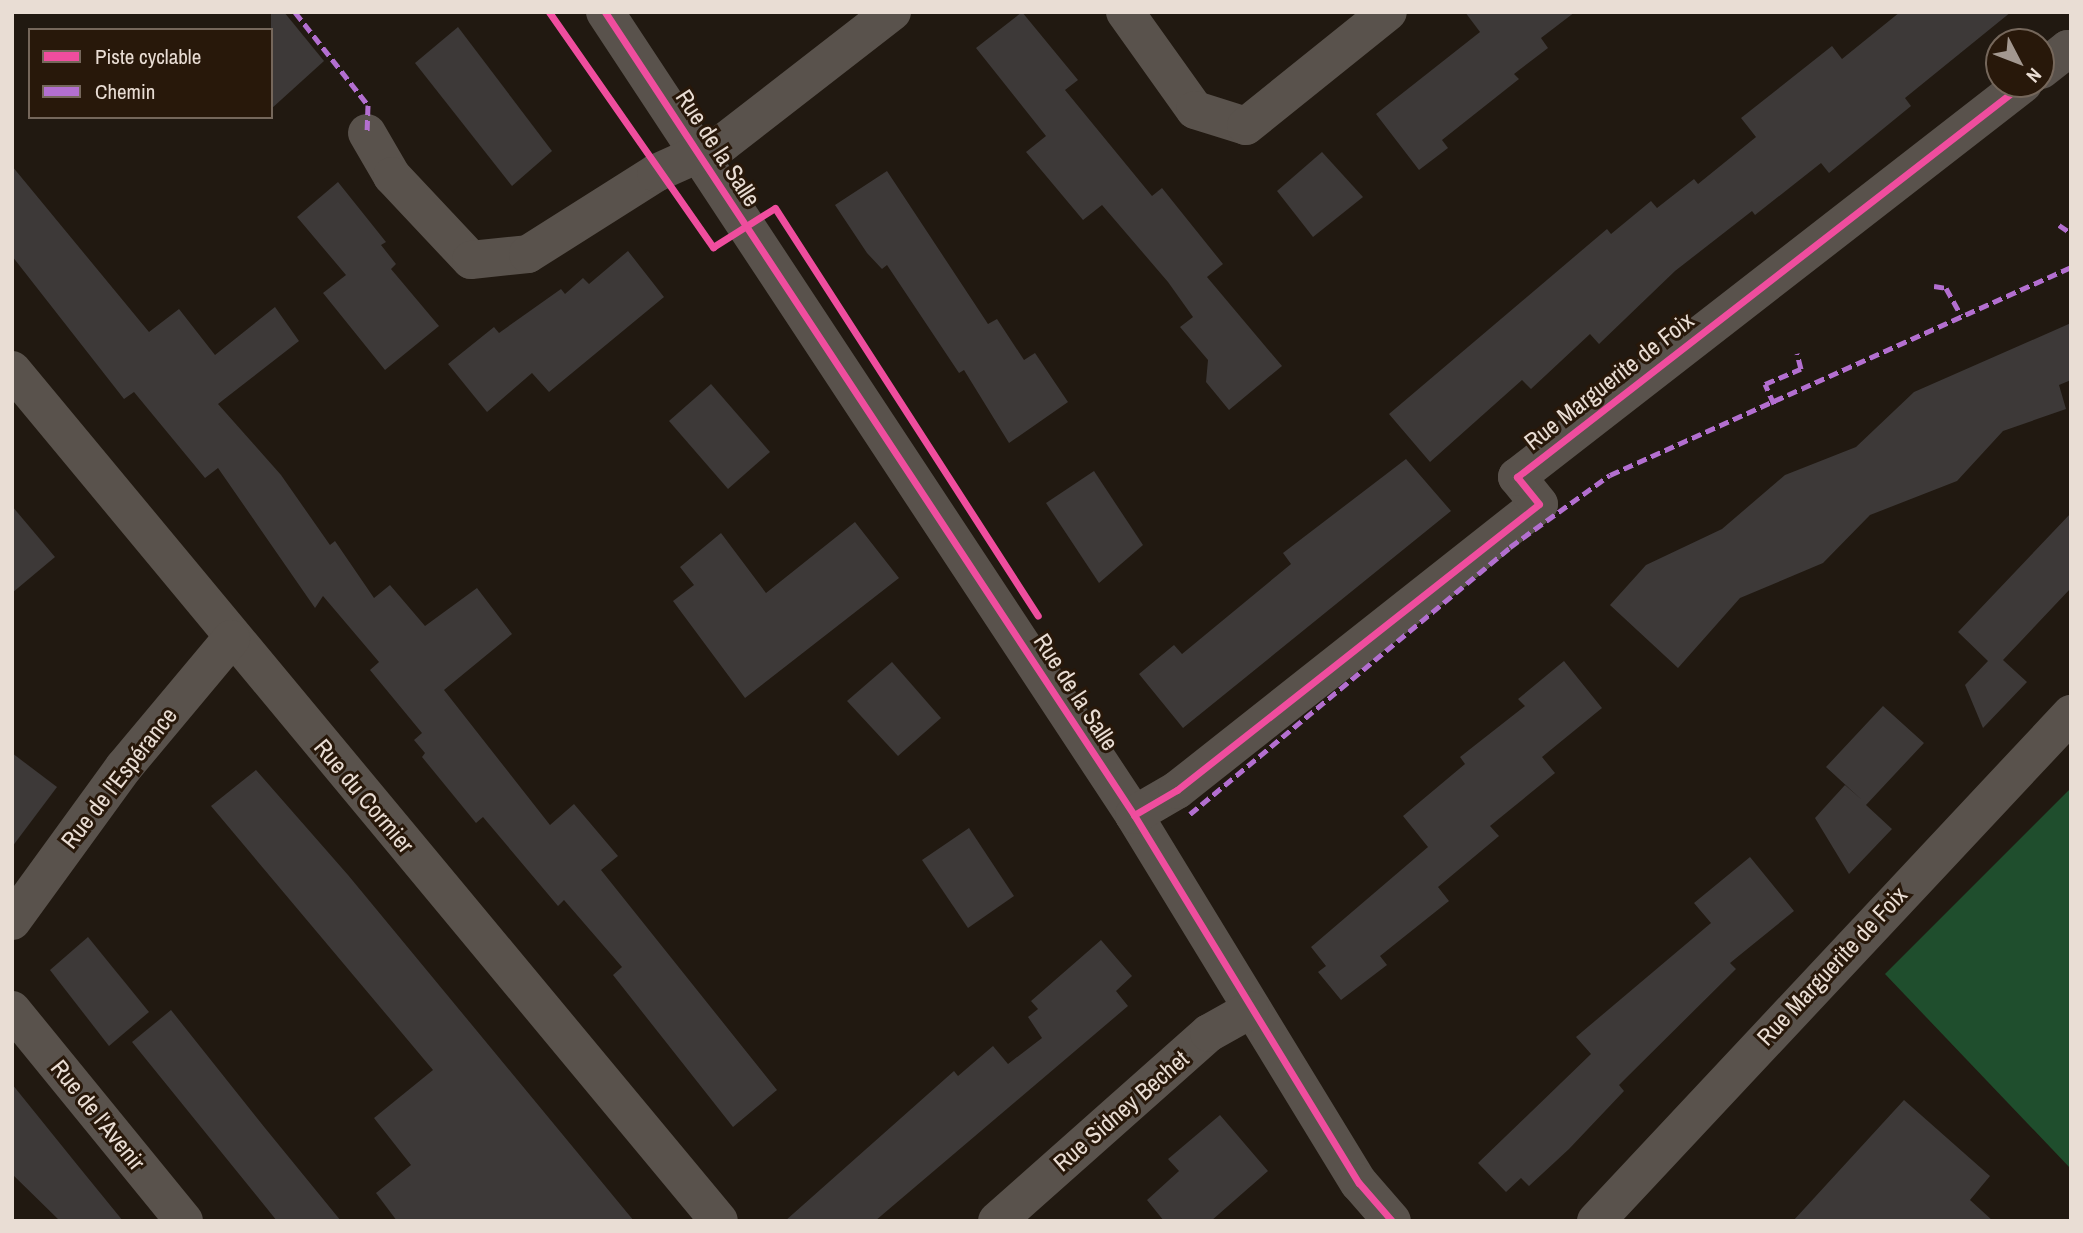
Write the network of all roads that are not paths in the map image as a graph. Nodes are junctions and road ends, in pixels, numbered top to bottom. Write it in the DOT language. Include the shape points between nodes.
graph roads {
  1 [pos="605,12"];
  2 [pos="892,12"];
  3 [pos="1125,12"];
  4 [pos="1388,12"];
  5 [pos="2071,53"];
  6 [pos="2055,59"];
  7 [pos="2005,98"];
  8 [pos="367,133"];
  9 [pos="702,156"];
  10 [pos="12,370"];
  11 [pos="231,639"];
  12 [pos="2071,714"];
  13 [pos="1134,815"];
  14 [pos="12,921"];
  15 [pos="12,1010"];
  16 [pos="1250,1010"];
  17 [pos="184,1221"];
  18 [pos="719,1221"];
  19 [pos="997,1221"];
  20 [pos="1392,1221"];
  21 [pos="1596,1221"];
  1 -- 9 [label="street, Rue de la Salle"];
  2 -- 9 [label="street"];
  3 -- 4 [label="street" via="1195,110 1246,126"];
  5 -- 6 [label="street" via="2068,49"];
  7 -- 13 [label="street, Rue Marguerite de Foix" via="1517,477 1539,504 1177,789"];
  8 -- 9 [label="street" via="392,176 471,260 528,254 656,173"];
  9 -- 13 [label="street, Rue de la Salle"];
  10 -- 11 [label="street, Rue du Cormier"];
  11 -- 14 [label="street, Rue de l'Espérance" via="124,767"];
  11 -- 18 [label="street, Rue du Cormier"];
  12 -- 21 [label="street, Rue Marguerite de Foix"];
  13 -- 16 [label="street, Rue de la Salle"];
  15 -- 17 [label="street, Rue de l'Avenir"];
  16 -- 19 [label="street, Rue Sidney Bechet" via="1209,1033"];
  16 -- 20 [label="street, Rue de la Salle" via="1359,1183"];
}
